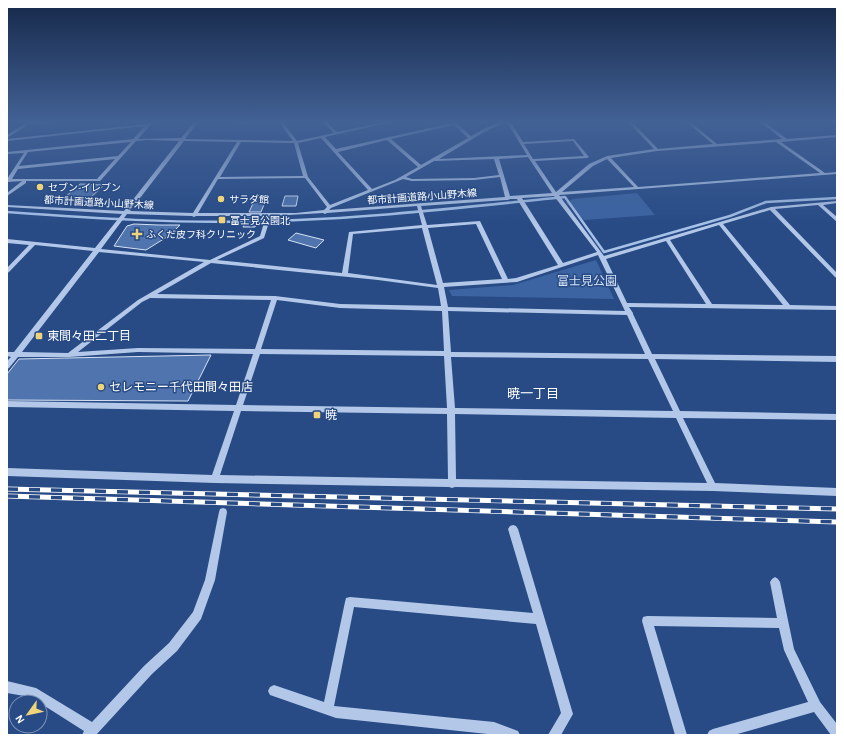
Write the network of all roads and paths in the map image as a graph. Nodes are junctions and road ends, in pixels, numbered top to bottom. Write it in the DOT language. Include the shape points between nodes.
graph roads {
  1 [pos="24,156"];
  2 [pos="170,156"];
  3 [pos="231,156"];
  4 [pos="300,156"];
  5 [pos="339,156"];
  6 [pos="408,156"];
  7 [pos="441,156"];
  8 [pos="586,156"];
  9 [pos="618,156"];
  10 [pos="799,156"];
  11 [pos="119,157"];
  12 [pos="496,157"];
  13 [pos="608,157"];
  14 [pos="530,158"];
  15 [pos="434,160"];
  16 [pos="421,167"];
  17 [pos="16,168"];
  18 [pos="837,173"];
  19 [pos="824,174"];
  20 [pos="502,176"];
  21 [pos="306,177"];
  22 [pos="217,178"];
  23 [pos="403,178"];
  24 [pos="8,180"];
  25 [pos="24,182"];
  26 [pos="637,188"];
  27 [pos="371,191"];
  28 [pos="7,195"];
  29 [pos="556,195"];
  30 [pos="519,198"];
  31 [pos="508,199"];
  32 [pos="837,202"];
  33 [pos="818,203"];
  34 [pos="7,206"];
  35 [pos="419,206"];
  36 [pos="330,207"];
  37 [pos="771,208"];
  38 [pos="325,213"];
  39 [pos="126,214"];
  40 [pos="269,215"];
  41 [pos="194,216"];
  42 [pos="837,220"];
  43 [pos="720,223"];
  44 [pos="425,227"];
  45 [pos="667,239"];
  46 [pos="7,241"];
  47 [pos="33,244"];
  48 [pos="97,250"];
  49 [pos="602,256"];
  50 [pos="209,262"];
  51 [pos="562,266"];
  52 [pos="7,271"];
  53 [pos="346,275"];
  54 [pos="837,276"];
  55 [pos="506,282"];
  56 [pos="440,286"];
  57 [pos="149,296"];
  58 [pos="275,298"];
  59 [pos="626,305"];
  60 [pos="710,306"];
  61 [pos="788,307"];
  62 [pos="837,308"];
  63 [pos="445,310"];
  64 [pos="630,313"];
  65 [pos="257,352"];
  66 [pos="7,354"];
  67 [pos="16,354"];
  68 [pos="447,354"];
  69 [pos="68,355"];
  70 [pos="651,357"];
  71 [pos="837,359"];
  72 [pos="7,366"];
  73 [pos="7,404"];
  74 [pos="238,407"];
  75 [pos="451,412"];
  76 [pos="679,415"];
  77 [pos="837,417"];
  78 [pos="7,472"];
  79 [pos="215,479"];
  80 [pos="452,484"];
  81 [pos="713,487"];
  82 [pos="837,492"];
  83 [pos="223,512"];
  84 [pos="513,529"];
  85 [pos="775,582"];
  86 [pos="539,619"];
  87 [pos="782,623"];
  88 [pos="7,687"];
  89 [pos="274,691"];
  90 [pos="816,706"];
  91 [pos="328,709"];
  92 [pos="90,732"];
  93 [pos="837,734"];
  94 [pos="514,735"];
  95 [pos="554,735"];
  96 [pos="681,735"];
  97 [pos="713,735"];
  1 -- 17 [label="street"];
  2 -- 39 [label="street"];
  3 -- 22 [label="street"];
  4 -- 21 [label="street"];
  5 -- 27 [label="street"];
  6 -- 16 [label="street"];
  7 -- 15 [label="street"];
  8 -- 14 [label="street"];
  9 -- 13 [label="street"];
  10 -- 19 [label="street"];
  11 -- 17 [label="street"];
  11 -- 25 [label="street" via="98,180"];
  12 -- 14 [label="street"];
  12 -- 15 [label="street"];
  12 -- 20 [label="street"];
  13 -- 26 [label="street"];
  13 -- 29 [label="street" via="591,165"];
  14 -- 29 [label="street"];
  15 -- 16 [label="street"];
  16 -- 23 [label="street"];
  17 -- 24 [label="street"];
  18 -- 19 [label="street, 都市計画道路小山野木線"];
  19 -- 26 [label="street, 都市計画道路小山野木線"];
  20 -- 23 [label="street" via="466,179"];
  20 -- 31 [label="street"];
  21 -- 22 [label="street"];
  21 -- 36 [label="street"];
  22 -- 41 [label="street"];
  23 -- 27 [label="street"];
  24 -- 25 [label="street"];
  25 -- 28 [label="street"];
  26 -- 29 [label="street, 都市計画道路小山野木線"];
  27 -- 36 [label="street"];
  29 -- 30 [label="street, 都市計画道路小山野木線"];
  29 -- 49 [label="street"];
  30 -- 31 [label="street, 都市計画道路小山野木線"];
  30 -- 51 [label="street"];
  31 -- 35 [label="street, 都市計画道路小山野木線"];
  32 -- 33 [label="street"];
  33 -- 37 [label="street"];
  33 -- 42 [label="street"];
  34 -- 39 [label="street, 都市計画道路小山野木線"];
  35 -- 38 [label="street, 都市計画道路小山野木線"];
  35 -- 44 [label="street"];
  36 -- 38 [label="street"];
  37 -- 43 [label="street"];
  37 -- 54 [label="street"];
  38 -- 40 [label="street, 都市計画道路小山野木線"];
  39 -- 41 [label="street, 都市計画道路小山野木線"];
  39 -- 48 [label="street"];
  40 -- 41 [label="street, 都市計画道路小山野木線"];
  40 -- 50 [label="street" via="262,237"];
  43 -- 45 [label="street"];
  43 -- 61 [label="street"];
  44 -- 53 [label="street" via="351,233"];
  44 -- 55 [label="street" via="478,222"];
  44 -- 56 [label="street"];
  45 -- 49 [label="street"];
  45 -- 60 [label="street"];
  46 -- 47 [label="street"];
  47 -- 48 [label="street"];
  47 -- 52 [label="street"];
  48 -- 50 [label="street"];
  48 -- 67 [label="street"];
  49 -- 51 [label="street"];
  49 -- 59 [label="street"];
  50 -- 53 [label="street"];
  50 -- 57 [label="street"];
  51 -- 55 [label="street"];
  53 -- 56 [label="street"];
  55 -- 56 [label="street"];
  56 -- 63 [label="street"];
  57 -- 58 [label="street"];
  57 -- 69 [label="street"];
  58 -- 63 [label="street" via="340,306"];
  58 -- 65 [label="street"];
  59 -- 60 [label="street"];
  59 -- 64 [label="street"];
  60 -- 61 [label="street"];
  61 -- 62 [label="street"];
  63 -- 64 [label="street"];
  63 -- 68 [label="street"];
  64 -- 70 [label="street"];
  65 -- 68 [label="street"];
  65 -- 69 [label="street" via="138,350"];
  65 -- 74 [label="street"];
  66 -- 67 [label="street"];
  67 -- 69 [label="street"];
  67 -- 72 [label="street"];
  68 -- 70 [label="street"];
  68 -- 75 [label="street"];
  70 -- 71 [label="street"];
  70 -- 76 [label="street"];
  73 -- 74 [label="street"];
  74 -- 75 [label="street"];
  74 -- 79 [label="street"];
  75 -- 76 [label="street"];
  75 -- 80 [label="street"];
  76 -- 77 [label="street"];
  76 -- 81 [label="street"];
  78 -- 79 [label="street"];
  79 -- 80 [label="street"];
  80 -- 81 [label="street"];
  81 -- 82 [label="street"];
  83 -- 92 [label="street" via="210,580 197,615 173,647"];
  84 -- 86 [label="street"];
  85 -- 87 [label="street"];
  86 -- 91 [label="street" via="350,602"];
  86 -- 95 [label="street" via="567,714"];
  87 -- 90 [label="street" via="789,650"];
  87 -- 96 [label="street" via="647,621"];
  88 -- 92 [label="street" via="32,692"];
  89 -- 91 [label="street"];
  90 -- 93 [label="street"];
  90 -- 97 [label="street"];
  91 -- 94 [label="street" via="336,712 494,728"];
}
